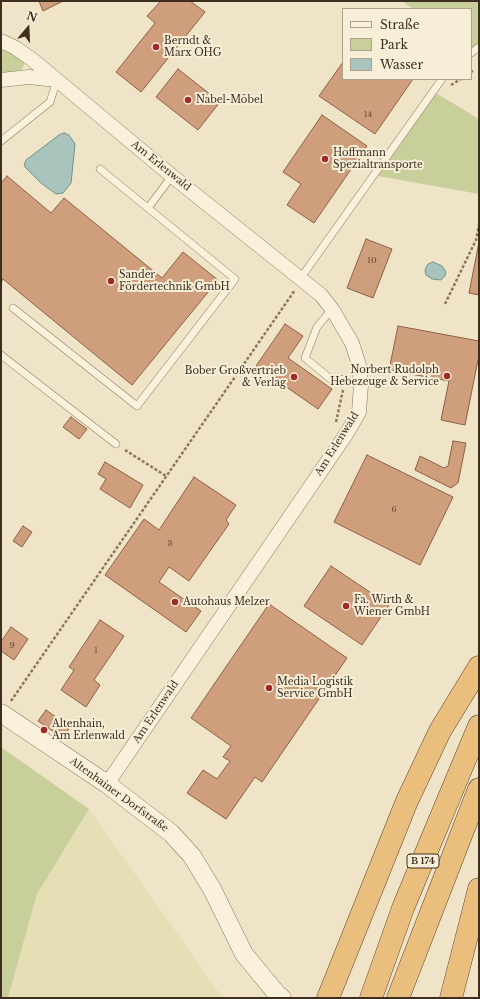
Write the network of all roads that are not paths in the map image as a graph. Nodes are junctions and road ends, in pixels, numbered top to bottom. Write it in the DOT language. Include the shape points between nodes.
graph roads {
  1 [pos="1,41"];
  2 [pos="1,80"];
  3 [pos="57,80"];
  4 [pos="441,80"];
  5 [pos="1,141"];
  6 [pos="100,168"];
  7 [pos="172,176"];
  8 [pos="148,208"];
  9 [pos="299,283"];
  10 [pos="13,308"];
  11 [pos="332,309"];
  12 [pos="1,355"];
  13 [pos="344,379"];
  14 [pos="116,444"];
  15 [pos="479,667"];
  16 [pos="2,713"];
  17 [pos="479,726"];
  18 [pos="107,784"];
  19 [pos="479,789"];
  20 [pos="479,889"];
  21 [pos="282,998"];
  22 [pos="328,998"];
  23 [pos="371,998"];
  24 [pos="398,998"];
  25 [pos="451,998"];
  1 -- 3 [label="street, Am Erlenwald" via="16,48"];
  2 -- 3 [label="street" via="30,76"];
  3 -- 5 [label="lane" via="50,102"];
  3 -- 7 [label="street, Am Erlenwald"];
  4 -- 9 [label="lane"];
  6 -- 8 [label="lane"];
  7 -- 8 [label="lane"];
  7 -- 9 [label="street, Am Erlenwald"];
  8 -- 10 [label="lane" via="235,279 137,406"];
  9 -- 11 [label="street, Am Erlenwald" via="321,295"];
  11 -- 13 [label="lane" via="318,327 305,358 333,381"];
  11 -- 18 [label="street, Am Erlenwald" via="352,343 359,365 359,412"];
  12 -- 14 [label="lane"];
  15 -- 22 [label="highway" via="440,732 407,800"];
  16 -- 18 [label="street, Altenhainer Dorfstraße"];
  17 -- 23 [label="highway, B 174" via="403,908"];
  18 -- 21 [label="street, Altenhainer Dorfstraße" via="171,833 192,856 212,889 244,954"];
  19 -- 24 [label="highway, B 174"];
  20 -- 25 [label="highway"];
}
